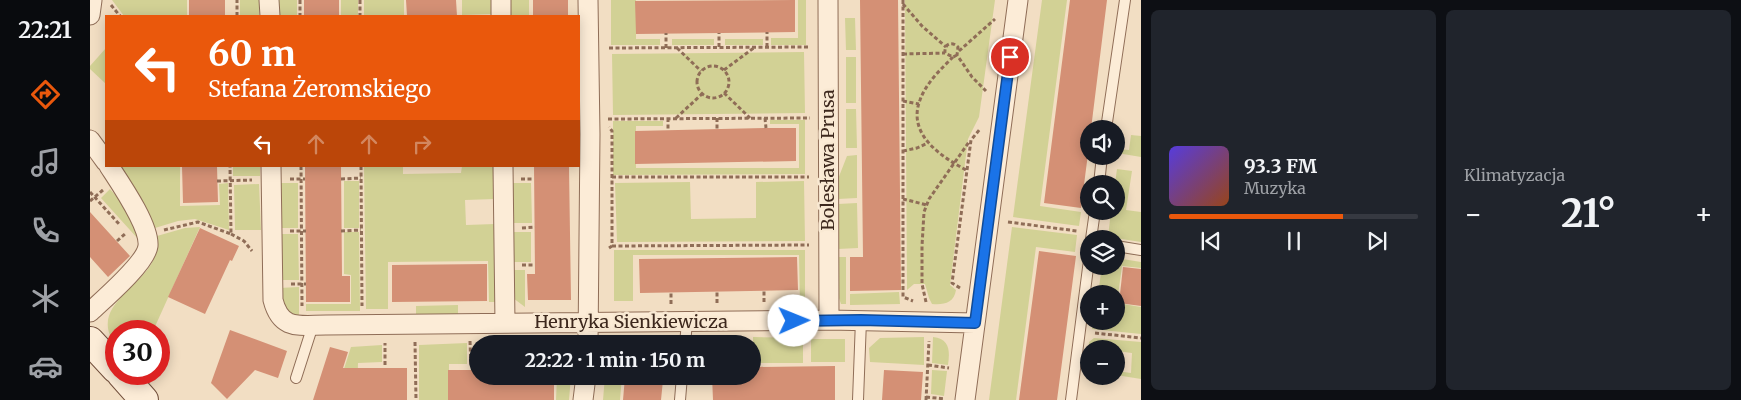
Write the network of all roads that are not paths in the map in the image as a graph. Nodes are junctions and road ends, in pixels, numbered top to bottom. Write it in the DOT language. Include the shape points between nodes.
graph roads {
  1 [pos="92,0"];
  2 [pos="270,0"];
  3 [pos="501,0"];
  4 [pos="588,0"];
  5 [pos="828,0"];
  6 [pos="1018,0"];
  7 [pos="1126,0"];
  8 [pos="90,15"];
  9 [pos="270,15"];
  10 [pos="501,15"];
  11 [pos="1107,120"];
  12 [pos="90,140"];
  13 [pos="105,161"];
  14 [pos="110,167"];
  15 [pos="271,167"];
  16 [pos="503,167"];
  17 [pos="1125,247"];
  18 [pos="1141,250"];
  19 [pos="1087,275"];
  20 [pos="90,312"];
  21 [pos="828,320"];
  22 [pos="861,320"];
  23 [pos="687,322"];
  24 [pos="505,323"];
  25 [pos="589,323"];
  26 [pos="975,323"];
  27 [pos="301,325"];
  28 [pos="588,335"];
  29 [pos="686,335"];
  30 [pos="90,340"];
  31 [pos="105,357"];
  32 [pos="296,378"];
  33 [pos="130,385"];
  34 [pos="585,385"];
  35 [pos="681,385"];
  36 [pos="141,399"];
  37 [pos="583,400"];
  38 [pos="680,400"];
  39 [pos="858,400"];
  40 [pos="956,400"];
  41 [pos="1071,400"];
  1 -- 8 [label="street"];
  2 -- 9 [label="street"];
  3 -- 10 [label="street"];
  4 -- 25 [label="street"];
  5 -- 21 [label="street, Bolesława Prusa"];
  6 -- 26 [label="street"];
  7 -- 11 [label="lane"];
  12 -- 13 [label="street"];
  14 -- 20 [label="street" via="144,224 148,246 135,268"];
  15 -- 27 [label="street" via="272,300 276,314"];
  16 -- 24 [label="street"];
  17 -- 18 [label="lane"];
  19 -- 41 [label="lane"];
  21 -- 22 [label="street, Henryka Sienkiewicza"];
  21 -- 23 [label="street, Henryka Sienkiewicza"];
  22 -- 26 [label="street, Henryka Sienkiewicza"];
  22 -- 39 [label="lane"];
  23 -- 25 [label="street, Henryka Sienkiewicza"];
  23 -- 29 [label="lane"];
  24 -- 25 [label="street, Henryka Sienkiewicza"];
  24 -- 27 [label="street, Henryka Sienkiewicza"];
  25 -- 28 [label="street"];
  26 -- 40 [label="street"];
  27 -- 32 [label="lane"];
  30 -- 31 [label="street"];
  33 -- 36 [label="street"];
  34 -- 37 [label="street"];
  35 -- 38 [label="lane"];
}
